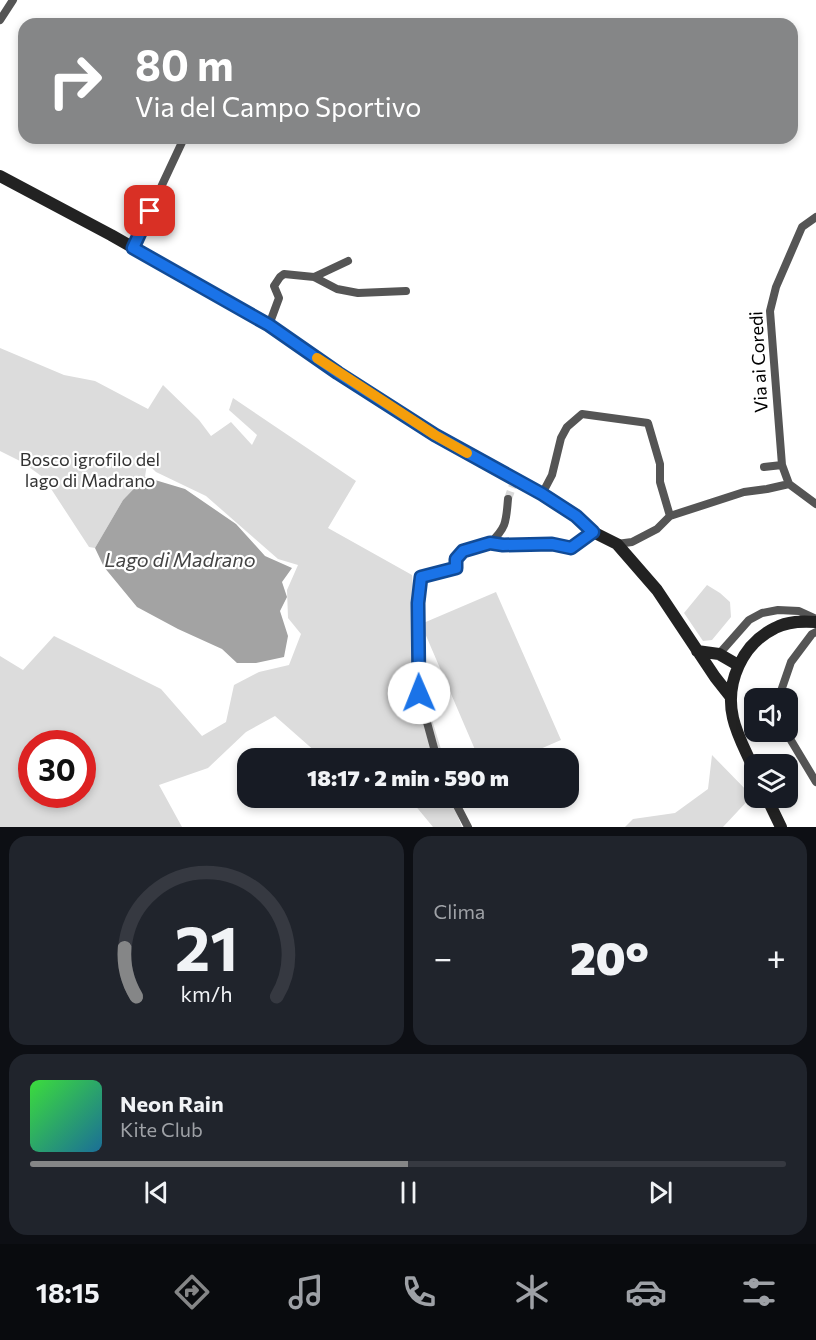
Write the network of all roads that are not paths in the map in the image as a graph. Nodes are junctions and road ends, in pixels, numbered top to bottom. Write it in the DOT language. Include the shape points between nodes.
graph roads {
  1 [pos="13,0"];
  2 [pos="0,20"];
  3 [pos="181,144"];
  4 [pos="0,176"];
  5 [pos="816,217"];
  6 [pos="133,248"];
  7 [pos="348,261"];
  8 [pos="314,277"];
  9 [pos="406,291"];
  10 [pos="269,325"];
  11 [pos="782,465"];
  12 [pos="764,467"];
  13 [pos="789,484"];
  14 [pos="542,494"];
  15 [pos="508,499"];
  16 [pos="816,504"];
  17 [pos="670,516"];
  18 [pos="593,532"];
  19 [pos="490,543"];
  20 [pos="616,544"];
  21 [pos="816,620"];
  22 [pos="816,632"];
  23 [pos="697,651"];
  24 [pos="719,654"];
  25 [pos="738,665"];
  26 [pos="783,688"];
  27 [pos="730,696"];
  28 [pos="792,742"];
  29 [pos="433,748"];
  30 [pos="747,754"];
  31 [pos="816,782"];
  32 [pos="458,808"];
  33 [pos="772,808"];
  34 [pos="468,827"];
  35 [pos="781,827"];
  1 -- 2 [label="street"];
  3 -- 6 [label="street"];
  4 -- 6 [label="street"];
  5 -- 11 [label="street, Via ai Coredi" via="802,227 770,311"];
  6 -- 10 [label="street"];
  7 -- 8 [label="street"];
  8 -- 9 [label="street" via="337,289 358,293"];
  8 -- 10 [label="street" via="280,277 274,286 279,298"];
  10 -- 14 [label="street" via="435,435 514,482"];
  11 -- 12 [label="street"];
  11 -- 13 [label="street"];
  13 -- 16 [label="street"];
  13 -- 17 [label="street" via="744,492"];
  14 -- 17 [label="street" via="552,475 561,438 582,414 648,423"];
  14 -- 18 [label="street"];
  15 -- 19 [label="street" via="501,533"];
  17 -- 20 [label="street" via="657,529 632,542"];
  18 -- 19 [label="street" via="571,548"];
  18 -- 20 [label="street"];
  19 -- 29 [label="street" via="463,551 456,559 456,568 421,577 419,693"];
  20 -- 23 [label="street" via="657,590"];
  21 -- 24 [label="street" via="799,611 762,613 749,620"];
  21 -- 25 [label="street" via="776,627 753,644"];
  22 -- 26 [label="street" via="791,662"];
  23 -- 24 [label="street"];
  23 -- 27 [label="street"];
  24 -- 25 [label="street"];
  25 -- 27 [label="street"];
  27 -- 30 [label="street" via="733,718"];
  28 -- 31 [label="street"];
  32 -- 34 [label="street"];
  33 -- 35 [label="street"];
}
